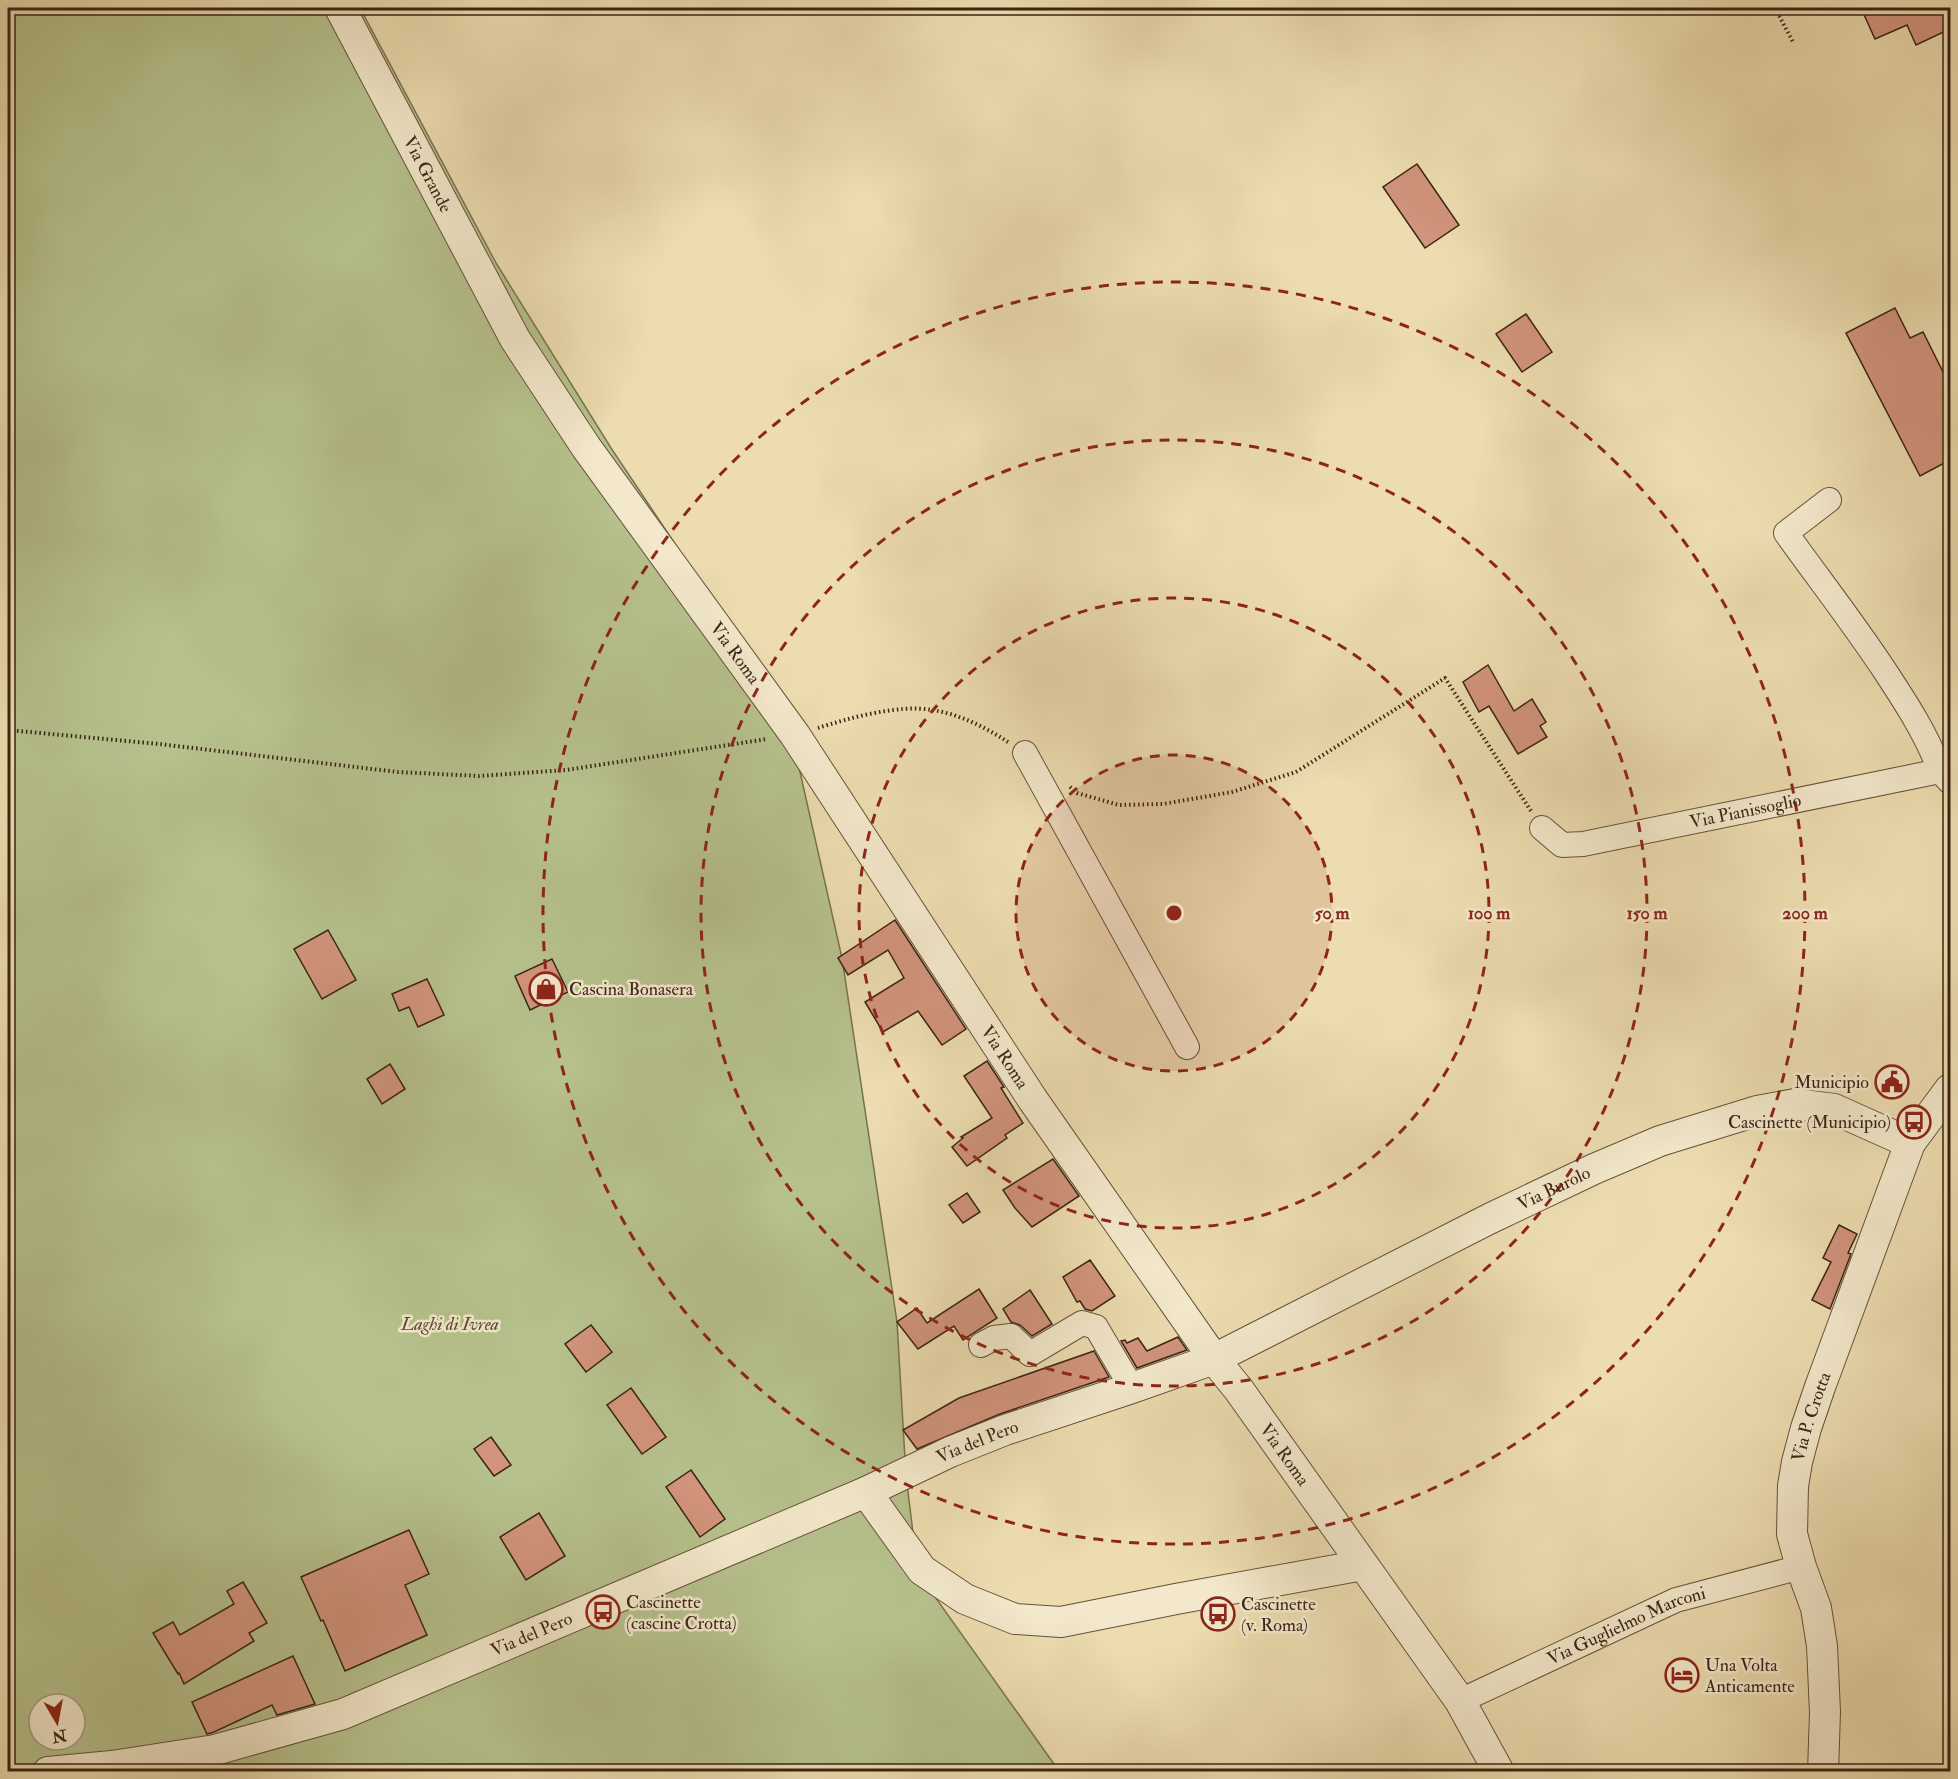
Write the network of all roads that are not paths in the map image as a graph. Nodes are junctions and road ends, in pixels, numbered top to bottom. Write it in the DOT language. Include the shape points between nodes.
graph roads {
  1 [pos="340,8"];
  2 [pos="515,339"];
  3 [pos="1828,500"];
  4 [pos="1024,753"];
  5 [pos="1945,777"];
  6 [pos="1542,828"];
  7 [pos="1186,1047"];
  8 [pos="1950,1089"];
  9 [pos="1910,1143"];
  10 [pos="981,1345"];
  11 [pos="1214,1359"];
  12 [pos="1132,1388"];
  13 [pos="866,1492"];
  14 [pos="1363,1565"];
  15 [pos="1801,1567"];
  16 [pos="1460,1701"];
  17 [pos="48,1772"];
  18 [pos="1498,1772"];
  19 [pos="1823,1772"];
  1 -- 2 [label="street, Via Grande"];
  2 -- 11 [label="street, Via Roma" via="586,447 795,735 1033,1100"];
  3 -- 5 [label="street" via="1786,533 1907,704"];
  4 -- 7 [label="street"];
  5 -- 6 [label="street, Via Pianissoglio" via="1583,844 1562,845"];
  8 -- 9 [label="street, Via P. Crotta"];
  9 -- 11 [label="street, Via Burolo" via="1834,1109 1795,1104 1735,1117 1660,1141 1594,1169"];
  9 -- 15 [label="street, Via P. Crotta" via="1806,1428 1793,1486 1792,1534"];
  10 -- 12 [label="street" via="1011,1336 1030,1354 1082,1323 1096,1327"];
  11 -- 12 [label="street, Via del Pero"];
  11 -- 14 [label="street, Via Roma"];
  12 -- 13 [label="street, Via del Pero" via="1005,1430"];
  13 -- 14 [label="street" via="922,1570 965,1599 1015,1619 1061,1622"];
  13 -- 17 [label="street, Via del Pero" via="343,1714 215,1750"];
  14 -- 16 [label="street, Via Roma"];
  15 -- 16 [label="street, Via Guglielmo Marconi" via="1676,1600"];
  15 -- 19 [label="street, Via P. Crotta" via="1816,1608 1822,1646"];
  16 -- 18 [label="street, Via Roma"];
}
